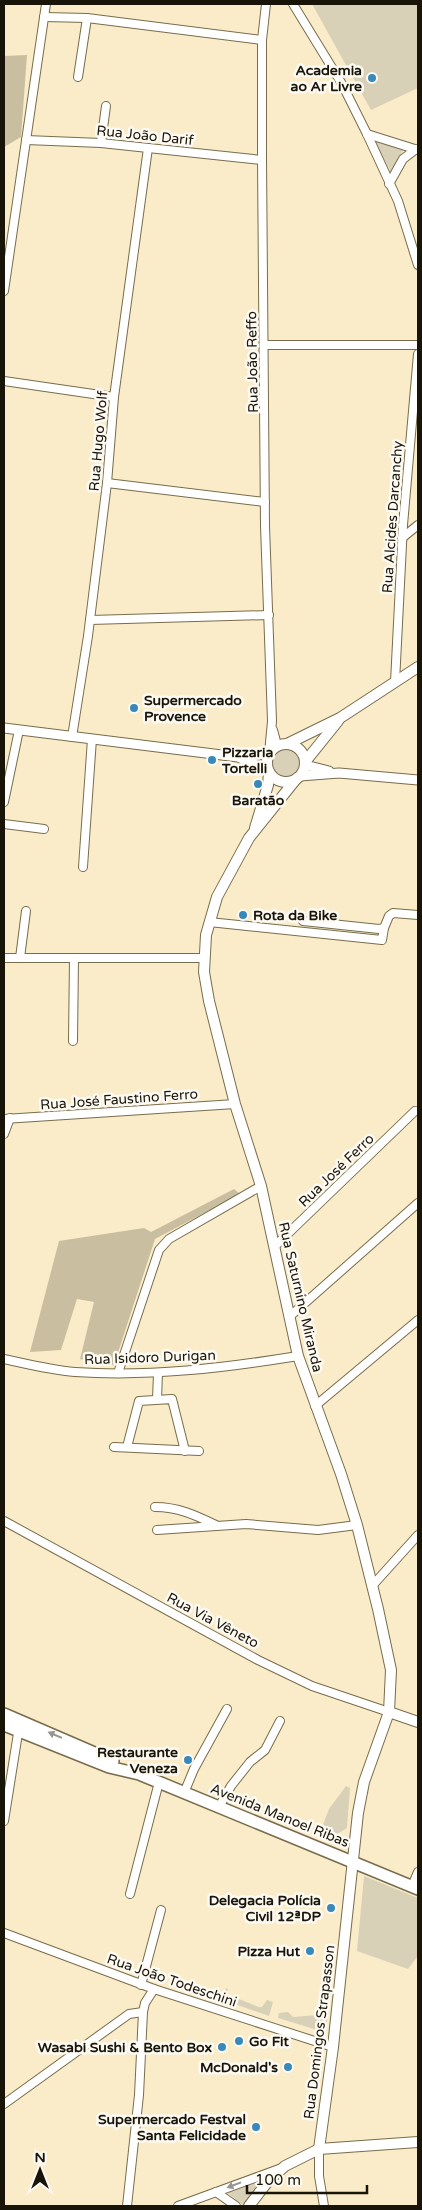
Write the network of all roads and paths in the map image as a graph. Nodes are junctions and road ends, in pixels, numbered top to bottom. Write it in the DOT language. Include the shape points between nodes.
graph roads {
  1 [pos="46,4"];
  2 [pos="266,4"];
  3 [pos="293,4"];
  4 [pos="44,17"];
  5 [pos="87,18"];
  6 [pos="262,40"];
  7 [pos="78,77"];
  8 [pos="106,106"];
  9 [pos="367,134"];
  10 [pos="26,140"];
  11 [pos="101,143"];
  12 [pos="148,148"];
  13 [pos="417,150"];
  14 [pos="262,160"];
  15 [pos="389,184"];
  16 [pos="418,265"];
  17 [pos="4,291"];
  18 [pos="264,345"];
  19 [pos="418,345"];
  20 [pos="418,354"];
  21 [pos="4,381"];
  22 [pos="114,397"];
  23 [pos="106,483"];
  24 [pos="265,502"];
  25 [pos="418,525"];
  26 [pos="402,538"];
  27 [pos="269,616"];
  28 [pos="90,620"];
  29 [pos="418,667"];
  30 [pos="395,682"];
  31 [pos="340,718"];
  32 [pos="4,728"];
  33 [pos="19,730"];
  34 [pos="72,736"];
  35 [pos="92,739"];
  36 [pos="289,744"];
  37 [pos="273,749"];
  38 [pos="238,757"];
  39 [pos="305,763"];
  40 [pos="268,772"];
  41 [pos="339,773"];
  42 [pos="299,777"];
  43 [pos="418,780"];
  44 [pos="4,802"];
  45 [pos="4,824"];
  46 [pos="44,830"];
  47 [pos="254,831"];
  48 [pos="83,867"];
  49 [pos="26,911"];
  50 [pos="418,915"];
  51 [pos="303,920"];
  52 [pos="209,922"];
  53 [pos="384,928"];
  54 [pos="4,958"];
  55 [pos="20,958"];
  56 [pos="74,958"];
  57 [pos="204,958"];
  58 [pos="73,1041"];
  59 [pos="235,1104"];
  60 [pos="415,1111"];
  61 [pos="7,1118"];
  62 [pos="4,1134"];
  63 [pos="260,1186"];
  64 [pos="418,1203"];
  65 [pos="274,1247"];
  66 [pos="290,1317"];
  67 [pos="418,1320"];
  68 [pos="298,1356"];
  69 [pos="4,1359"];
  70 [pos="118,1373"];
  71 [pos="158,1373"];
  72 [pos="157,1399"];
  73 [pos="315,1406"];
  74 [pos="114,1447"];
  75 [pos="127,1447"];
  76 [pos="185,1450"];
  77 [pos="199,1452"];
  78 [pos="155,1508"];
  79 [pos="4,1521"];
  80 [pos="218,1525"];
  81 [pos="357,1525"];
  82 [pos="157,1530"];
  83 [pos="418,1535"];
  84 [pos="372,1586"];
  85 [pos="227,1709"];
  86 [pos="389,1712"];
  87 [pos="4,1714"];
  88 [pos="280,1721"];
  89 [pos="418,1722"];
  90 [pos="4,1725"];
  91 [pos="19,1725"];
  92 [pos="159,1782"];
  93 [pos="184,1793"];
  94 [pos="219,1807"];
  95 [pos="4,1821"];
  96 [pos="352,1861"];
  97 [pos="418,1872"];
  98 [pos="415,1888"];
  99 [pos="130,1894"];
  100 [pos="161,1910"];
  101 [pos="4,1933"];
  102 [pos="141,1985"];
  103 [pos="154,1989"];
  104 [pos="143,2012"];
  105 [pos="333,2047"];
  106 [pos="4,2104"];
  107 [pos="418,2142"];
  108 [pos="319,2149"];
  109 [pos="285,2166"];
  110 [pos="216,2192"];
  111 [pos="127,2206"];
  112 [pos="178,2206"];
  113 [pos="236,2206"];
  114 [pos="249,2206"];
  115 [pos="324,2206"];
  1 -- 4 [label="street"];
  2 -- 6 [label="street, Rua João Reffo"];
  3 -- 9 [label="street" via="342,84"];
  4 -- 5 [label="street"];
  4 -- 10 [label="street"];
  5 -- 6 [label="street"];
  5 -- 7 [label="street"];
  6 -- 14 [label="street, Rua João Reffo"];
  8 -- 11 [label="street"];
  9 -- 13 [label="street"];
  9 -- 15 [label="street"];
  10 -- 11 [label="street, Rua João Darif"];
  10 -- 17 [label="street"];
  11 -- 12 [label="street, Rua João Darif"];
  12 -- 14 [label="street, Rua João Darif"];
  12 -- 22 [label="street, Rua Hugo Wolf"];
  13 -- 15 [label="street" via="403,159"];
  14 -- 18 [label="street, Rua João Reffo"];
  15 -- 16 [label="street" via="410,234"];
  18 -- 19 [label="street"];
  18 -- 24 [label="street, Rua João Reffo"];
  20 -- 26 [label="street, Rua Alcides Darcanchy"];
  21 -- 22 [label="street"];
  22 -- 23 [label="street, Rua Hugo Wolf"];
  23 -- 24 [label="street"];
  23 -- 28 [label="street, Rua Hugo Wolf"];
  24 -- 27 [label="street, Rua João Reffo"];
  25 -- 26 [label="street"];
  26 -- 30 [label="street, Rua Alcides Darcanchy"];
  27 -- 28 [label="street"];
  27 -- 37 [label="street, Rua João Reffo"];
  28 -- 34 [label="street, Rua Hugo Wolf"];
  29 -- 30 [label="main road"];
  30 -- 31 [label="main road"];
  31 -- 36 [label="main road"];
  31 -- 39 [label="main road"];
  32 -- 33 [label="street"];
  33 -- 34 [label="street"];
  33 -- 44 [label="street"];
  34 -- 35 [label="street"];
  35 -- 38 [label="street"];
  35 -- 48 [label="street"];
  36 -- 37 [label="main road"];
  36 -- 39 [label="main road" via="300,750"];
  37 -- 38 [label="street"];
  37 -- 40 [label="main road" via="267,758"];
  38 -- 40 [label="street"];
  39 -- 41 [label="street"];
  39 -- 42 [label="main road"];
  40 -- 42 [label="main road" via="273,778 285,782"];
  40 -- 47 [label="main road, Rua Saturnino Miranda" via="268,785"];
  41 -- 42 [label="street"];
  41 -- 43 [label="street"];
  42 -- 47 [label="main road, Rua Saturnino Miranda"];
  45 -- 46 [label="street"];
  47 -- 52 [label="main road, Rua Saturnino Miranda" via="217,897"];
  49 -- 55 [label="street"];
  50 -- 53 [label="street" via="393,913"];
  51 -- 53 [label="street"];
  52 -- 53 [label="street" via="382,940"];
  52 -- 57 [label="main road, Rua Saturnino Miranda"];
  54 -- 55 [label="street"];
  55 -- 56 [label="street"];
  56 -- 57 [label="street"];
  56 -- 58 [label="street"];
  57 -- 59 [label="main road, Rua Saturnino Miranda" via="205,984"];
  59 -- 61 [label="street, Rua José Faustino Ferro"];
  59 -- 63 [label="main road, Rua Saturnino Miranda"];
  60 -- 65 [label="street, Rua José Ferro"];
  61 -- 62 [label="street"];
  63 -- 65 [label="main road, Rua Saturnino Miranda"];
  63 -- 70 [label="street" via="169,1239 159,1250"];
  64 -- 66 [label="street"];
  65 -- 66 [label="main road, Rua Saturnino Miranda"];
  66 -- 68 [label="main road, Rua Saturnino Miranda"];
  67 -- 73 [label="street"];
  68 -- 71 [label="street, Rua Isidoro Durigan" via="206,1370"];
  68 -- 73 [label="main road, Rua Saturnino Miranda"];
  69 -- 70 [label="street, Rua Isidoro Durigan" via="74,1372"];
  70 -- 71 [label="street, Rua Isidoro Durigan"];
  71 -- 72 [label="street"];
  72 -- 75 [label="street" via="139,1401"];
  72 -- 76 [label="street" via="172,1399"];
  73 -- 81 [label="main road, Rua Saturnino Miranda"];
  74 -- 75 [label="street"];
  75 -- 76 [label="street"];
  76 -- 77 [label="street"];
  78 -- 80 [label="street" via="170,1507"];
  79 -- 86 [label="street, Rua Via Vêneto" via="258,1660 312,1686"];
  80 -- 81 [label="street" via="318,1530"];
  80 -- 82 [label="street"];
  81 -- 84 [label="main road, Rua Saturnino Miranda"];
  83 -- 84 [label="street"];
  84 -- 86 [label="main road, Rua Saturnino Miranda" via="391,1670"];
  85 -- 93 [label="street"];
  86 -- 89 [label="main road, Rua Via Vêneto"];
  86 -- 96 [label="main road, Rua Saturnino Miranda" via="364,1782"];
  87 -- 91 [label="main road, Avenida Manoel Ribas"];
  88 -- 94 [label="street" via="265,1750 231,1786"];
  90 -- 91 [label="main road, Avenida Manoel Ribas"];
  91 -- 92 [label="main road, Avenida Manoel Ribas" via="110,1759 130,1772"];
  91 -- 95 [label="street"];
  92 -- 93 [label="main road, Avenida Manoel Ribas"];
  92 -- 99 [label="street"];
  93 -- 94 [label="main road, Avenida Manoel Ribas"];
  94 -- 96 [label="main road, Avenida Manoel Ribas"];
  96 -- 98 [label="main road, Avenida Manoel Ribas"];
  96 -- 105 [label="main road, Rua Domingos Strapasson"];
  97 -- 98 [label="street"];
  100 -- 102 [label="street"];
  101 -- 102 [label="street, Rua João Todeschini"];
  102 -- 103 [label="street, Rua João Todeschini"];
  103 -- 104 [label="street"];
  103 -- 105 [label="street, Rua João Todeschini"];
  104 -- 106 [label="street" via="129,2014"];
  104 -- 111 [label="street" via="139,2095"];
  105 -- 108 [label="main road, Rua Domingos Strapasson"];
  107 -- 108 [label="main road"];
  108 -- 109 [label="main road"];
  108 -- 115 [label="street, Rua Domingos Strapasson"];
  109 -- 110 [label="street, one-way"];
  109 -- 114 [label="main road" via="269,2180"];
  110 -- 112 [label="street"];
  110 -- 113 [label="street"];
}
